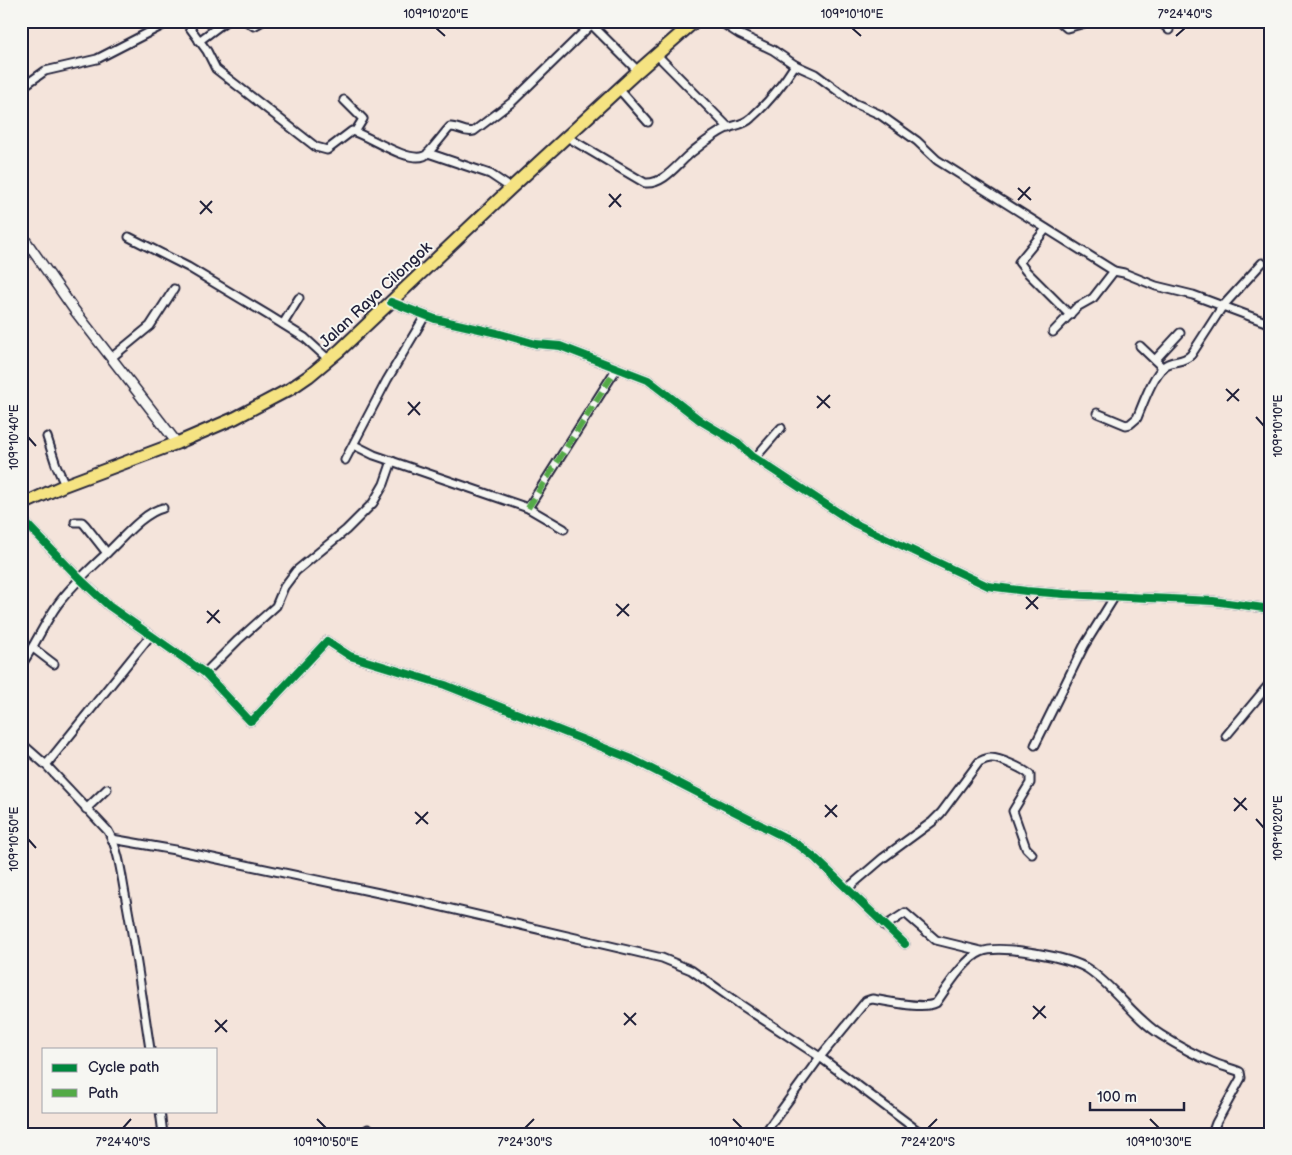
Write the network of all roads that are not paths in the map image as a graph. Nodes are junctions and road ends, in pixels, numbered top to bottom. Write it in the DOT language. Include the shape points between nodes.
graph roads {
  1 [pos="171,21"];
  2 [pos="185,21"];
  3 [pos="226,21"];
  4 [pos="246,21"];
  5 [pos="263,21"];
  6 [pos="695,21"];
  7 [pos="719,21"];
  8 [pos="1059,21"];
  9 [pos="1092,21"];
  10 [pos="1160,21"];
  11 [pos="592,23"];
  12 [pos="1169,30"];
  13 [pos="199,41"];
  14 [pos="656,54"];
  15 [pos="795,64"];
  16 [pos="638,71"];
  17 [pos="21,88"];
  18 [pos="618,90"];
  19 [pos="344,100"];
  20 [pos="648,122"];
  21 [pos="730,128"];
  22 [pos="355,132"];
  23 [pos="567,137"];
  24 [pos="428,152"];
  25 [pos="511,188"];
  26 [pos="1046,229"];
  27 [pos="21,234"];
  28 [pos="129,237"];
  29 [pos="1262,263"];
  30 [pos="1114,271"];
  31 [pos="174,289"];
  32 [pos="299,298"];
  33 [pos="391,302"];
  34 [pos="1222,307"];
  35 [pos="1070,315"];
  36 [pos="425,316"];
  37 [pos="283,324"];
  38 [pos="1271,324"];
  39 [pos="1053,332"];
  40 [pos="1180,333"];
  41 [pos="1140,346"];
  42 [pos="111,358"];
  43 [pos="328,359"];
  44 [pos="1155,360"];
  45 [pos="617,368"];
  46 [pos="1163,368"];
  47 [pos="1097,413"];
  48 [pos="781,428"];
  49 [pos="47,437"];
  50 [pos="177,443"];
  51 [pos="354,445"];
  52 [pos="755,458"];
  53 [pos="345,460"];
  54 [pos="392,461"];
  55 [pos="65,485"];
  56 [pos="21,505"];
  57 [pos="163,508"];
  58 [pos="528,508"];
  59 [pos="21,518"];
  60 [pos="75,522"];
  61 [pos="564,529"];
  62 [pos="107,553"];
  63 [pos="80,579"];
  64 [pos="1114,596"];
  65 [pos="1271,608"];
  66 [pos="150,636"];
  67 [pos="33,648"];
  68 [pos="54,664"];
  69 [pos="21,665"];
  70 [pos="205,673"];
  71 [pos="1271,682"];
  72 [pos="1226,736"];
  73 [pos="21,742"];
  74 [pos="1035,745"];
  75 [pos="46,765"];
  76 [pos="107,788"];
  77 [pos="86,809"];
  78 [pos="112,839"];
  79 [pos="1032,854"];
  80 [pos="848,888"];
  81 [pos="885,926"];
  82 [pos="905,944"];
  83 [pos="981,951"];
  84 [pos="150,1048"];
  85 [pos="820,1057"];
  86 [pos="160,1112"];
  87 [pos="164,1134"];
  88 [pos="362,1134"];
  89 [pos="376,1134"];
  90 [pos="764,1134"];
  91 [pos="922,1134"];
  92 [pos="1212,1134"];
  1 -- 17 [label="street" via="97,59 45,71"];
  2 -- 13 [label="street"];
  3 -- 13 [label="street"];
  4 -- 5 [label="street" via="254,26"];
  6 -- 14 [label="highway, Jalan Raya Cilongok"];
  7 -- 15 [label="street"];
  8 -- 9 [label="street" via="1066,28"];
  10 -- 12 [label="street"];
  11 -- 16 [label="street"];
  11 -- 24 [label="street" via="512,102 474,131 450,128"];
  13 -- 22 [label="street" via="216,69 316,147 327,150 350,131"];
  14 -- 16 [label="highway, Jalan Raya Cilongok"];
  14 -- 21 [label="street"];
  15 -- 21 [label="street" via="750,120"];
  15 -- 26 [label="street" via="815,74 854,103 880,114 937,160"];
  16 -- 18 [label="highway, Jalan Raya Cilongok"];
  18 -- 20 [label="street"];
  18 -- 23 [label="highway, Jalan Raya Cilongok"];
  19 -- 22 [label="street" via="363,118"];
  21 -- 23 [label="street" via="704,142 664,178 652,184 645,183"];
  22 -- 24 [label="street" via="409,156 424,156"];
  23 -- 25 [label="highway, Jalan Raya Cilongok"];
  24 -- 25 [label="street" via="490,174"];
  25 -- 33 [label="highway, Jalan Raya Cilongok"];
  26 -- 30 [label="street"];
  26 -- 35 [label="street" via="1019,262"];
  27 -- 42 [label="street"];
  28 -- 37 [label="street" via="188,267"];
  29 -- 34 [label="street"];
  30 -- 34 [label="street"];
  30 -- 35 [label="street" via="1094,298 1079,305"];
  31 -- 42 [label="street" via="150,326"];
  32 -- 37 [label="street"];
  33 -- 36 [label="street"];
  33 -- 43 [label="highway, Jalan Raya Cilongok"];
  34 -- 38 [label="street"];
  34 -- 46 [label="street" via="1186,360"];
  35 -- 39 [label="street"];
  36 -- 45 [label="street" via="536,344 560,346"];
  36 -- 51 [label="street"];
  37 -- 43 [label="street"];
  40 -- 44 [label="street"];
  41 -- 44 [label="street"];
  42 -- 50 [label="street"];
  43 -- 50 [label="highway, Jalan Raya Cilongok" via="278,397"];
  44 -- 46 [label="street"];
  45 -- 52 [label="street" via="648,380"];
  45 -- 58 [label="street"];
  46 -- 47 [label="street" via="1137,418 1130,424"];
  48 -- 52 [label="street"];
  49 -- 55 [label="street"];
  50 -- 55 [label="highway, Jalan Raya Cilongok"];
  51 -- 53 [label="street"];
  51 -- 54 [label="street"];
  52 -- 64 [label="street" via="854,523 982,583 1026,591"];
  54 -- 58 [label="street"];
  54 -- 70 [label="street" via="373,503 296,572 284,587 276,606"];
  55 -- 56 [label="highway, Jalan Raya Cilongok"];
  57 -- 62 [label="street" via="146,516"];
  58 -- 61 [label="street"];
  59 -- 63 [label="street"];
  60 -- 62 [label="street" via="82,522"];
  62 -- 63 [label="street"];
  63 -- 66 [label="street" via="109,606"];
  63 -- 67 [label="street" via="58,604"];
  64 -- 65 [label="street" via="1213,601"];
  64 -- 74 [label="street" via="1084,646"];
  66 -- 70 [label="street"];
  66 -- 75 [label="street"];
  67 -- 68 [label="street"];
  67 -- 69 [label="street"];
  70 -- 80 [label="street" via="250,721 327,641 350,656 445,685 632,759 800,846"];
  71 -- 72 [label="street"];
  73 -- 75 [label="street"];
  75 -- 77 [label="street"];
  76 -- 77 [label="street"];
  77 -- 78 [label="street"];
  78 -- 84 [label="street" via="134,942"];
  78 -- 85 [label="street" via="417,901 662,958 692,970"];
  79 -- 80 [label="street" via="1026,848 1013,812 1030,783 1030,775 1026,770 993,758 984,759 932,822"];
  80 -- 81 [label="street"];
  81 -- 82 [label="street"];
  81 -- 83 [label="street" via="905,913 936,940"];
  83 -- 85 [label="street" via="955,975 932,1005 872,998 866,1001"];
  83 -- 92 [label="street" via="1025,951 1079,964 1105,983 1160,1035 1210,1062 1240,1072 1241,1078"];
  85 -- 90 [label="street"];
  85 -- 91 [label="street"];
  86 -- 87 [label="street"];
  88 -- 89 [label="street" via="368,1129"];
}
